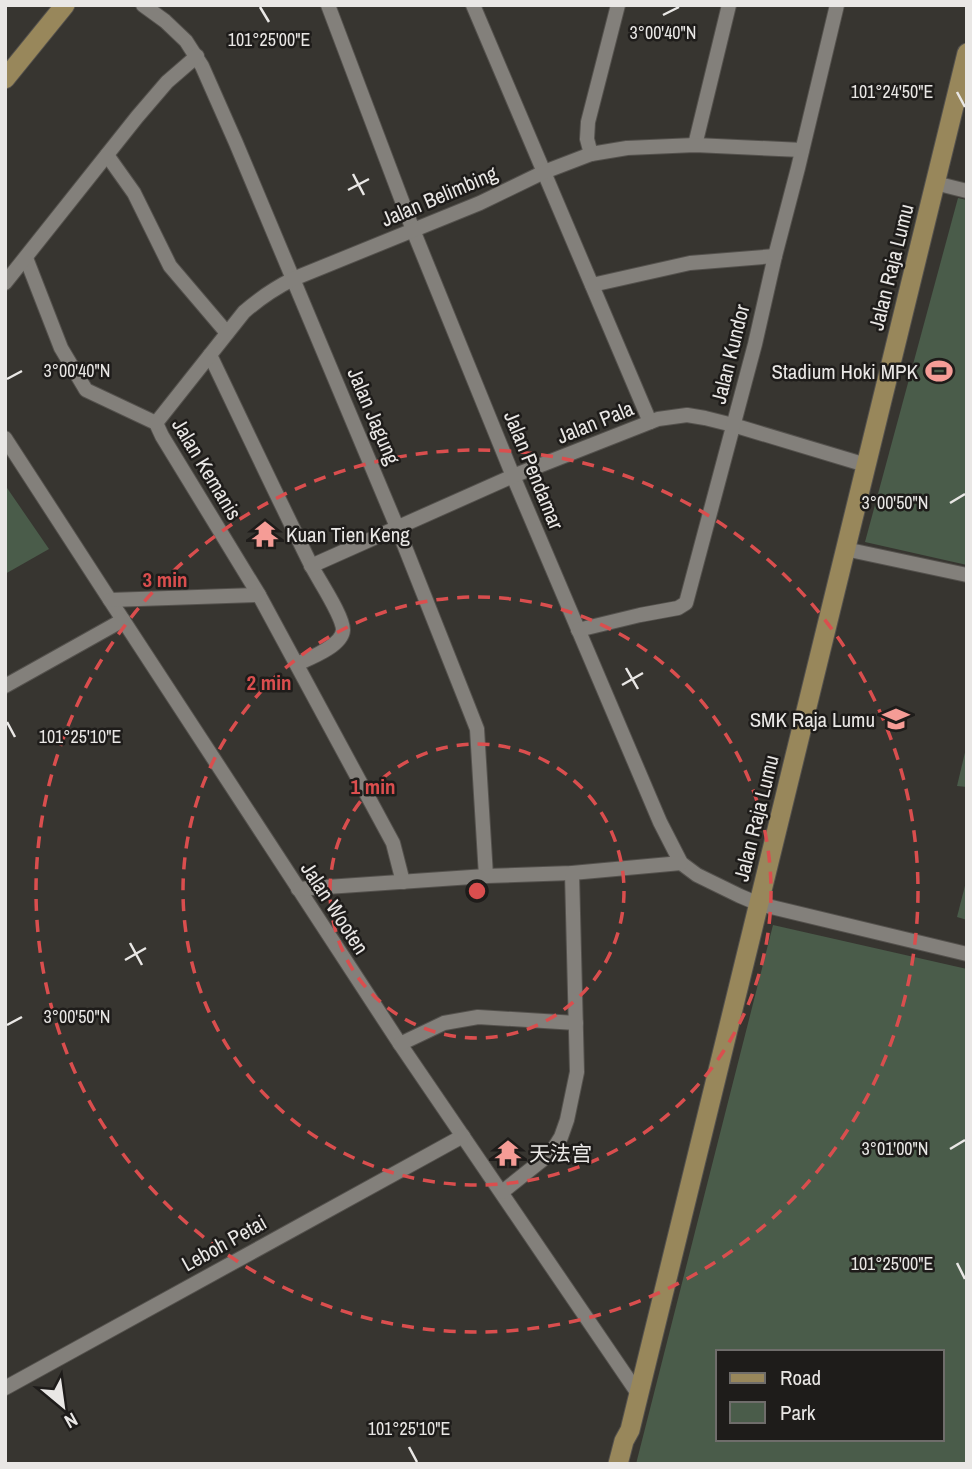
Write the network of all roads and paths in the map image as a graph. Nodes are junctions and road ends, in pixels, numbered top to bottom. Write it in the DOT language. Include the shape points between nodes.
graph roads {
  1 [pos="65,5"];
  2 [pos="143,5"];
  3 [pos="328,5"];
  4 [pos="473,5"];
  5 [pos="618,5"];
  6 [pos="729,5"];
  7 [pos="837,5"];
  8 [pos="967,53"];
  9 [pos="197,56"];
  10 [pos="5,79"];
  11 [pos="695,145"];
  12 [pos="802,150"];
  13 [pos="591,154"];
  14 [pos="107,155"];
  15 [pos="544,172"];
  16 [pos="935,183"];
  17 [pos="967,191"];
  18 [pos="413,230"];
  19 [pos="775,256"];
  20 [pos="26,258"];
  21 [pos="293,279"];
  22 [pos="5,284"];
  23 [pos="592,285"];
  24 [pos="227,333"];
  25 [pos="211,355"];
  26 [pos="156,422"];
  27 [pos="650,422"];
  28 [pos="733,425"];
  29 [pos="5,438"];
  30 [pos="866,465"];
  31 [pos="513,476"];
  32 [pos="397,527"];
  33 [pos="845,549"];
  34 [pos="311,566"];
  35 [pos="967,575"];
  36 [pos="259,595"];
  37 [pos="110,600"];
  38 [pos="123,620"];
  39 [pos="578,630"];
  40 [pos="297,664"];
  41 [pos="5,686"];
  42 [pos="681,863"];
  43 [pos="572,873"];
  44 [pos="486,876"];
  45 [pos="402,882"];
  46 [pos="298,889"];
  47 [pos="759,904"];
  48 [pos="967,954"];
  49 [pos="576,1023"];
  50 [pos="400,1044"];
  51 [pos="463,1136"];
  52 [pos="502,1192"];
  53 [pos="5,1388"];
  54 [pos="639,1395"];
  55 [pos="630,1430"];
  56 [pos="618,1464"];
  57 [pos="628,1464"];
  1 -- 10 [label="street"];
  2 -- 9 [label="street, Jalan Jagung"];
  3 -- 18 [label="street, Jalan Pendamar"];
  4 -- 15 [label="street"];
  5 -- 13 [label="street" via="588,122"];
  6 -- 11 [label="street"];
  7 -- 12 [label="street, Jalan Kundor"];
  8 -- 16 [label="street, Jalan Raja Lumu"];
  9 -- 14 [label="street" via="167,82"];
  9 -- 21 [label="street, Jalan Jagung"];
  11 -- 12 [label="street, Jalan Belimbing"];
  11 -- 13 [label="street, Jalan Belimbing"];
  12 -- 19 [label="street, Jalan Kundor"];
  13 -- 15 [label="street, Jalan Belimbing"];
  14 -- 20 [label="street"];
  14 -- 24 [label="street" via="134,193 170,266"];
  15 -- 18 [label="street, Jalan Belimbing"];
  15 -- 23 [label="street"];
  16 -- 17 [label="street"];
  16 -- 30 [label="street, Jalan Raja Lumu"];
  18 -- 21 [label="street, Jalan Belimbing"];
  18 -- 31 [label="street, Jalan Pendamar"];
  19 -- 23 [label="street" via="690,263"];
  19 -- 28 [label="street, Jalan Kundor"];
  20 -- 22 [label="street"];
  20 -- 26 [label="street, Jalan Kemanis" via="61,348 86,390"];
  21 -- 24 [label="street, Jalan Belimbing" via="259,298"];
  21 -- 32 [label="street, Jalan Jagung"];
  23 -- 27 [label="street"];
  24 -- 25 [label="street, Jalan Belimbing"];
  25 -- 26 [label="street, Jalan Belimbing"];
  25 -- 34 [label="street"];
  26 -- 36 [label="street, Jalan Kemanis"];
  27 -- 28 [label="street, Jalan Pala" via="687,415"];
  27 -- 31 [label="street, Jalan Pala"];
  28 -- 30 [label="street, Jalan Pala"];
  28 -- 39 [label="street, Jalan Kundor" via="686,603"];
  29 -- 37 [label="street, Jalan Wooten"];
  30 -- 33 [label="street, Jalan Raja Lumu"];
  31 -- 32 [label="street, Jalan Pala"];
  31 -- 39 [label="street, Jalan Pendamar"];
  32 -- 34 [label="street, Jalan Pala"];
  32 -- 44 [label="street, Jalan Jagung" via="477,729"];
  33 -- 35 [label="street"];
  33 -- 47 [label="street, Jalan Raja Lumu"];
  34 -- 40 [label="street" via="343,630 327,649"];
  36 -- 37 [label="street"];
  36 -- 40 [label="street, Jalan Kemanis"];
  37 -- 38 [label="street, Jalan Wooten"];
  38 -- 41 [label="street"];
  38 -- 46 [label="street, Jalan Wooten"];
  39 -- 42 [label="street, Jalan Pendamar"];
  40 -- 45 [label="street, Jalan Kemanis" via="393,843"];
  42 -- 43 [label="street"];
  42 -- 47 [label="street"];
  43 -- 44 [label="street"];
  43 -- 49 [label="street"];
  44 -- 45 [label="street"];
  45 -- 46 [label="street"];
  46 -- 50 [label="street, Jalan Wooten"];
  47 -- 48 [label="street"];
  47 -- 54 [label="street, Jalan Raja Lumu"];
  49 -- 50 [label="street" via="478,1017 444,1023"];
  49 -- 52 [label="street" via="577,1072 561,1136 551,1153"];
  50 -- 51 [label="street, Jalan Wooten"];
  51 -- 52 [label="street, Jalan Wooten"];
  51 -- 53 [label="street, Leboh Petai"];
  52 -- 54 [label="street, Jalan Wooten"];
  54 -- 55 [label="street, Jalan Raja Lumu"];
  55 -- 56 [label="street, Jalan Raja Lumu"];
  55 -- 57 [label="street, Jalan Raja Lumu" via="633,1443"];
}
